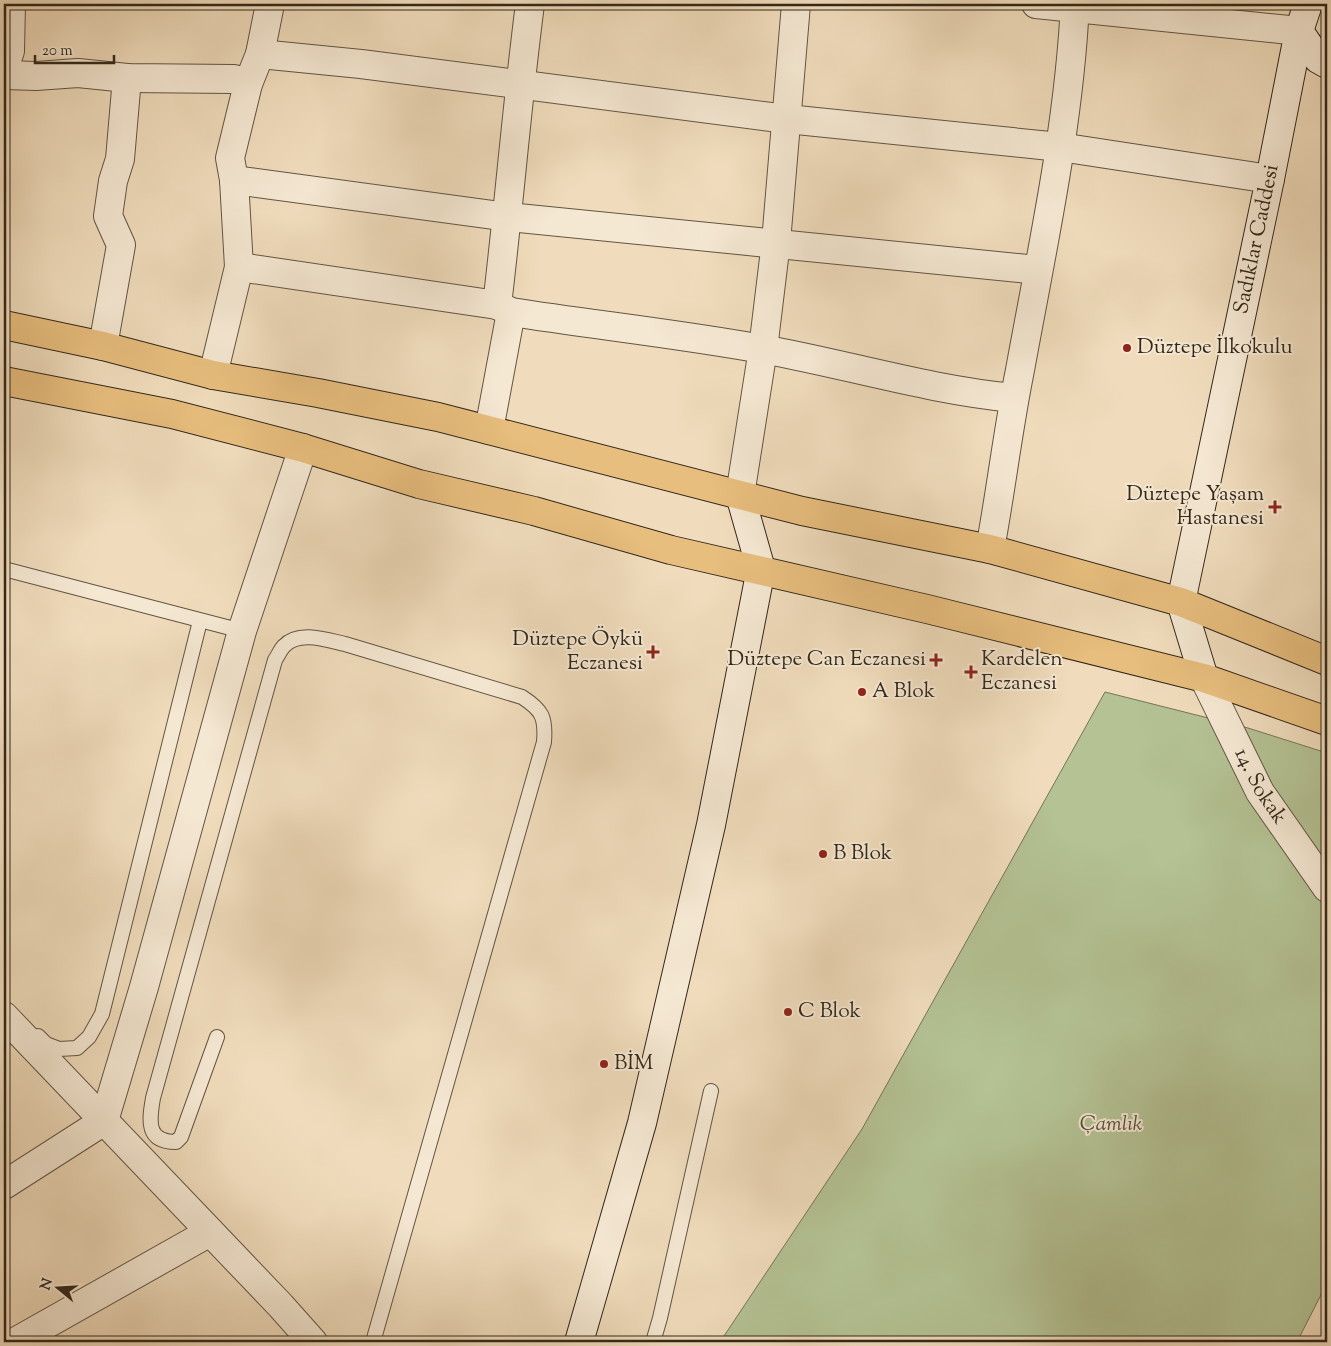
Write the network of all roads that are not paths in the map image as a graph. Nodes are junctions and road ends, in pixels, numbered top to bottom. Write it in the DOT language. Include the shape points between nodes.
graph roads {
  1 [pos="11,4"];
  2 [pos="270,4"];
  3 [pos="530,4"];
  4 [pos="796,4"];
  5 [pos="1036,4"];
  6 [pos="1308,4"];
  7 [pos="1075,6"];
  8 [pos="1299,31"];
  9 [pos="260,54"];
  10 [pos="1327,64"];
  11 [pos="4,69"];
  12 [pos="4,75"];
  13 [pos="127,78"];
  14 [pos="248,84"];
  15 [pos="520,86"];
  16 [pos="786,119"];
  17 [pos="1060,147"];
  18 [pos="1270,179"];
  19 [pos="234,180"];
  20 [pos="508,217"];
  21 [pos="776,242"];
  22 [pos="239,267"];
  23 [pos="1038,270"];
  24 [pos="504,309"];
  25 [pos="4,325"];
  26 [pos="103,346"];
  27 [pos="763,349"];
  28 [pos="213,375"];
  29 [pos="4,381"];
  30 [pos="1014,398"];
  31 [pos="489,430"];
  32 [pos="303,448"];
  33 [pos="740,495"];
  34 [pos="990,549"];
  35 [pos="4,569"];
  36 [pos="760,570"];
  37 [pos="1181,602"];
  38 [pos="200,621"];
  39 [pos="242,631"];
  40 [pos="1327,661"];
  41 [pos="1204,678"];
  42 [pos="1327,721"];
  43 [pos="1327,888"];
  44 [pos="5,1016"];
  45 [pos="217,1036"];
  46 [pos="711,1090"];
  47 [pos="104,1121"];
  48 [pos="4,1185"];
  49 [pos="210,1232"];
  50 [pos="15,1342"];
  51 [pos="313,1342"];
  52 [pos="373,1342"];
  53 [pos="578,1342"];
  54 [pos="653,1342"];
  1 -- 11 [label="street" via="10,51"];
  2 -- 9 [label="street"];
  3 -- 15 [label="street"];
  4 -- 16 [label="street"];
  5 -- 7 [label="street"];
  6 -- 8 [label="street, Sadıklar Caddesi"];
  7 -- 8 [label="street"];
  7 -- 17 [label="street"];
  8 -- 10 [label="street" via="1318,59"];
  8 -- 18 [label="street, Sadıklar Caddesi"];
  9 -- 14 [label="street"];
  9 -- 15 [label="street"];
  12 -- 13 [label="street" via="78,73"];
  13 -- 14 [label="street" via="234,79"];
  13 -- 26 [label="street" via="120,159 108,216 121,244"];
  14 -- 19 [label="street" via="230,158"];
  15 -- 16 [label="street"];
  15 -- 20 [label="street"];
  16 -- 17 [label="street"];
  16 -- 21 [label="street"];
  17 -- 18 [label="street"];
  17 -- 23 [label="street"];
  18 -- 37 [label="street, Sadıklar Caddesi"];
  19 -- 20 [label="street"];
  19 -- 22 [label="street"];
  20 -- 21 [label="street"];
  20 -- 24 [label="street"];
  21 -- 23 [label="street"];
  21 -- 27 [label="street"];
  22 -- 24 [label="street"];
  22 -- 28 [label="street"];
  23 -- 30 [label="street"];
  24 -- 27 [label="street"];
  24 -- 31 [label="street"];
  25 -- 26 [label="main road"];
  26 -- 28 [label="main road"];
  27 -- 30 [label="street" via="925,384"];
  27 -- 33 [label="street"];
  28 -- 31 [label="main road" via="318,393"];
  29 -- 32 [label="main road" via="172,414"];
  30 -- 34 [label="street"];
  31 -- 33 [label="main road"];
  32 -- 36 [label="main road" via="418,484"];
  32 -- 39 [label="street"];
  33 -- 34 [label="main road" via="802,511"];
  33 -- 36 [label="street"];
  34 -- 37 [label="main road"];
  35 -- 38 [label="lane"];
  36 -- 41 [label="main road"];
  36 -- 53 [label="street" via="711,825 642,1123"];
  37 -- 40 [label="main road"];
  37 -- 41 [label="street, Sadıklar Caddesi"];
  38 -- 39 [label="lane"];
  38 -- 44 [label="lane" via="102,1014 89,1036 77,1048 59,1049 46,1044"];
  39 -- 47 [label="street"];
  41 -- 42 [label="main road"];
  41 -- 43 [label="street, 14. Sokak" via="1260,792"];
  44 -- 47 [label="street"];
  45 -- 52 [label="lane" via="181,1137 176,1142 158,1138 152,1132 150,1112 275,660 284,646 296,638 317,638 345,644 522,697 537,706 546,726 544,742"];
  46 -- 54 [label="lane"];
  47 -- 48 [label="street"];
  47 -- 49 [label="street"];
  49 -- 50 [label="street"];
  49 -- 51 [label="street"];
}
